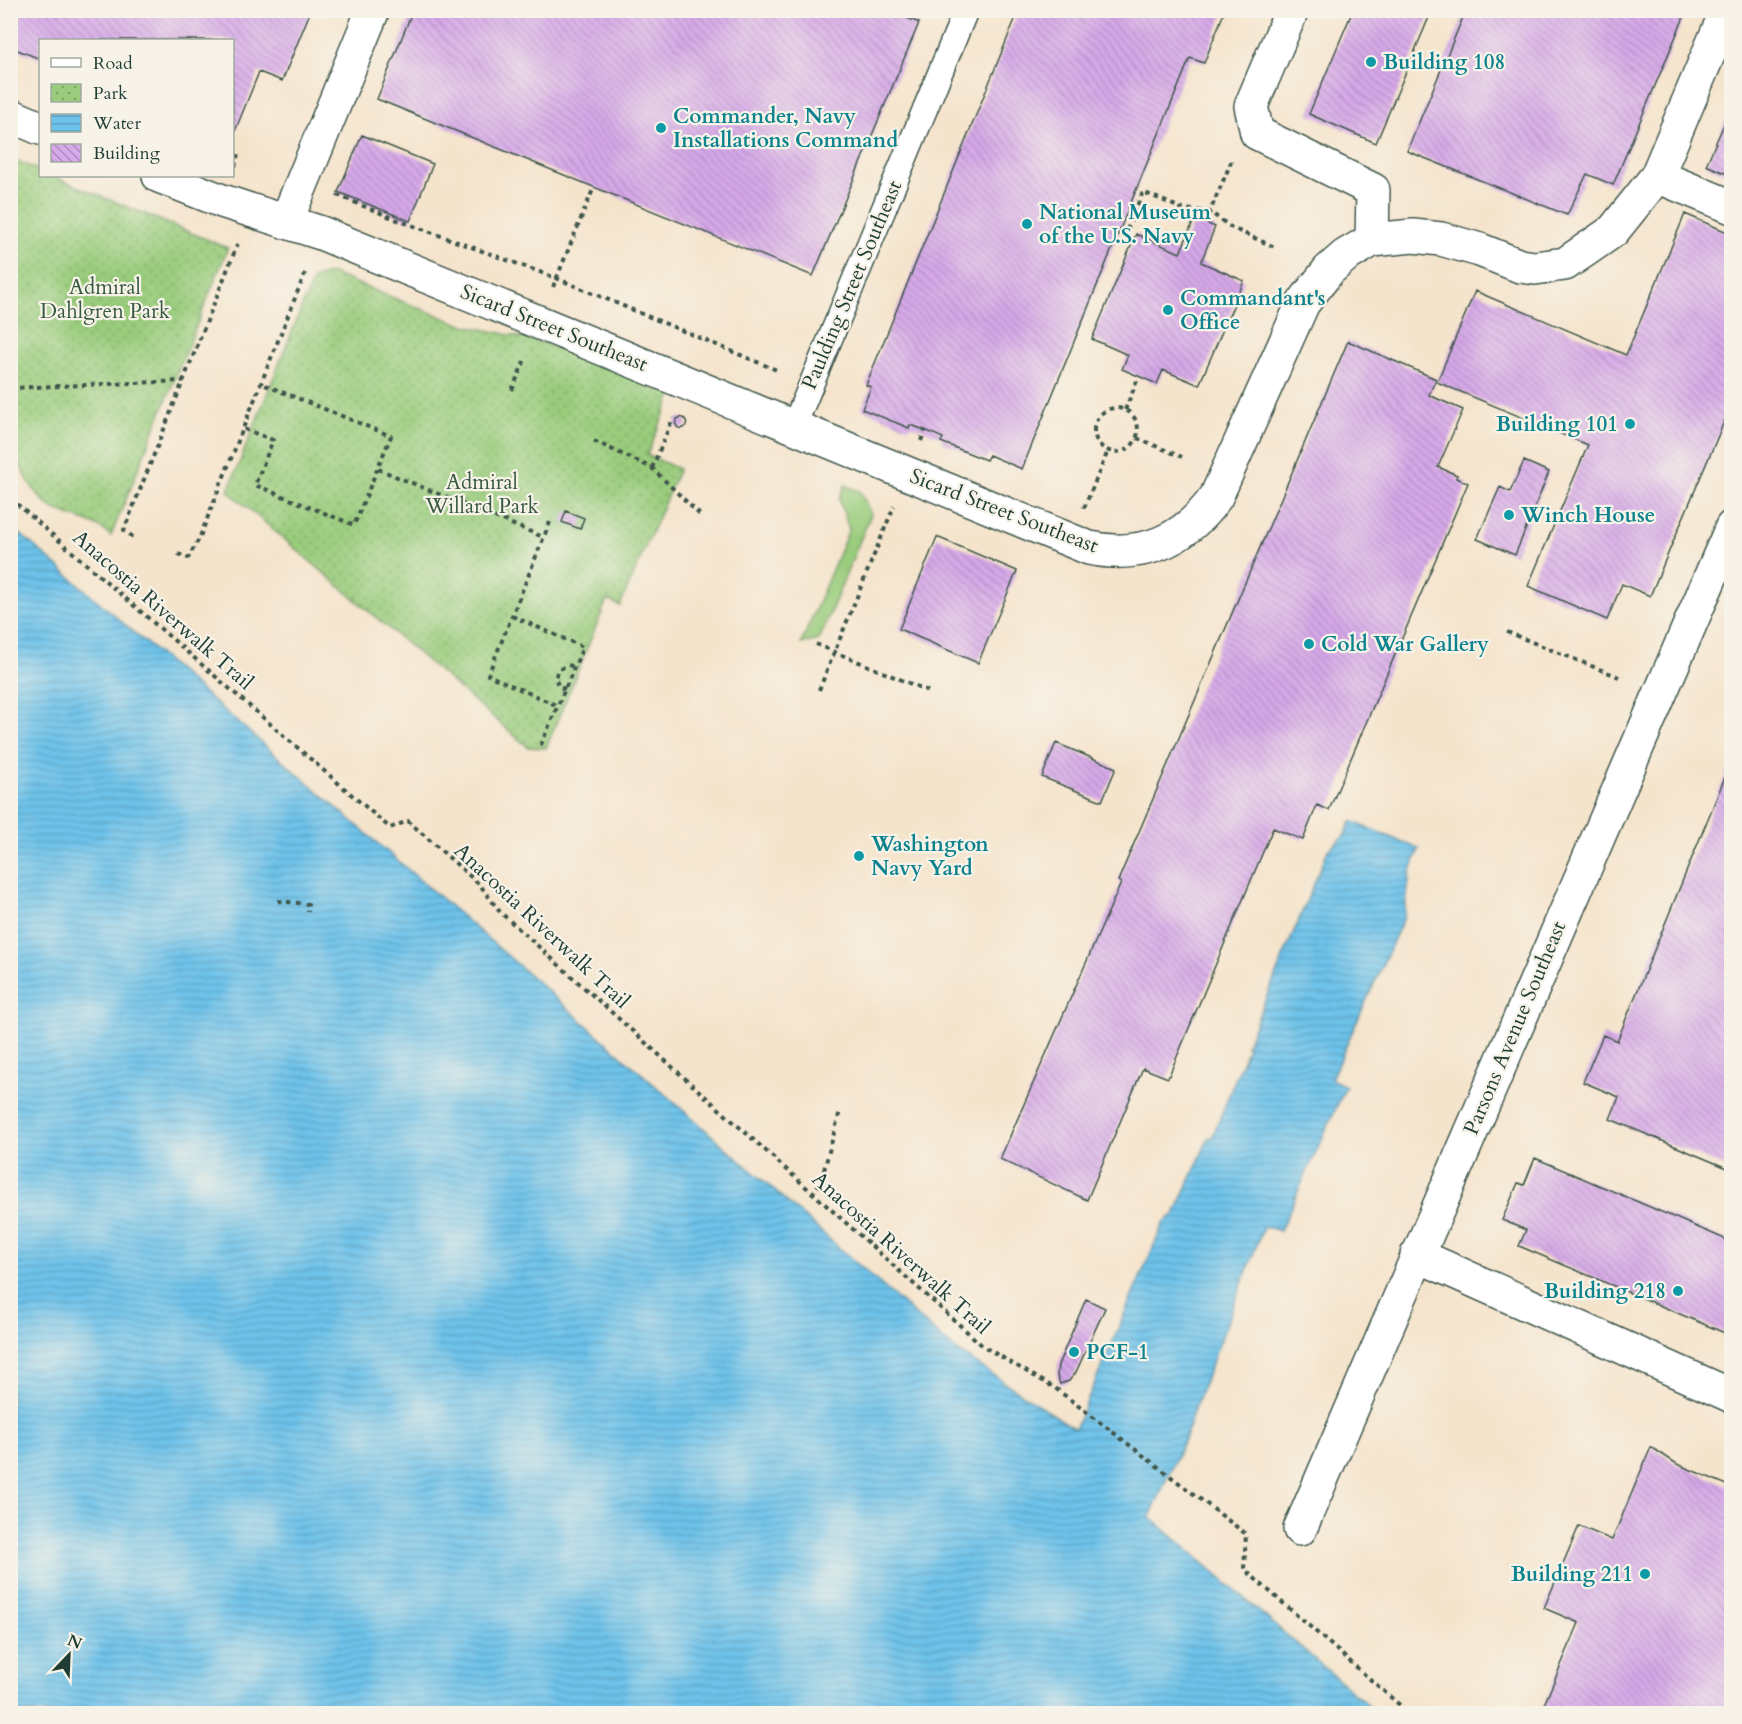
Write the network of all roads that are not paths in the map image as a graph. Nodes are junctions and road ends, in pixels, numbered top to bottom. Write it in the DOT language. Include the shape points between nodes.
graph roads {
  1 [pos="373,10"];
  2 [pos="966,10"];
  3 [pos="1292,10"];
  4 [pos="1727,10"];
  5 [pos="10,116"];
  6 [pos="39,128"];
  7 [pos="1657,176"];
  8 [pos="162,177"];
  9 [pos="1731,207"];
  10 [pos="286,222"];
  11 [pos="1372,240"];
  12 [pos="794,426"];
  13 [pos="1729,540"];
  14 [pos="1417,1256"];
  15 [pos="1731,1396"];
  16 [pos="1300,1529"];
  1 -- 10 [label="street"];
  2 -- 12 [label="lane, Paulding Street Southeast"];
  3 -- 11 [label="street" via="1251,106 1257,133 1373,190"];
  4 -- 7 [label="street, Sicard Street Southeast"];
  5 -- 6 [label="street"];
  7 -- 9 [label="street"];
  7 -- 11 [label="street, Sicard Street Southeast" via="1613,231 1565,264 1520,266 1467,246 1427,237"];
  8 -- 10 [label="street, Sicard Street Southeast"];
  10 -- 12 [label="street, Sicard Street Southeast"];
  11 -- 12 [label="street, Sicard Street Southeast" via="1329,270 1303,303 1207,510 1169,541 1154,546 1122,552 1089,548"];
  13 -- 14 [label="street, Parsons Avenue Southeast"];
  14 -- 15 [label="street"];
  14 -- 16 [label="street, Parsons Avenue Southeast"];
}
